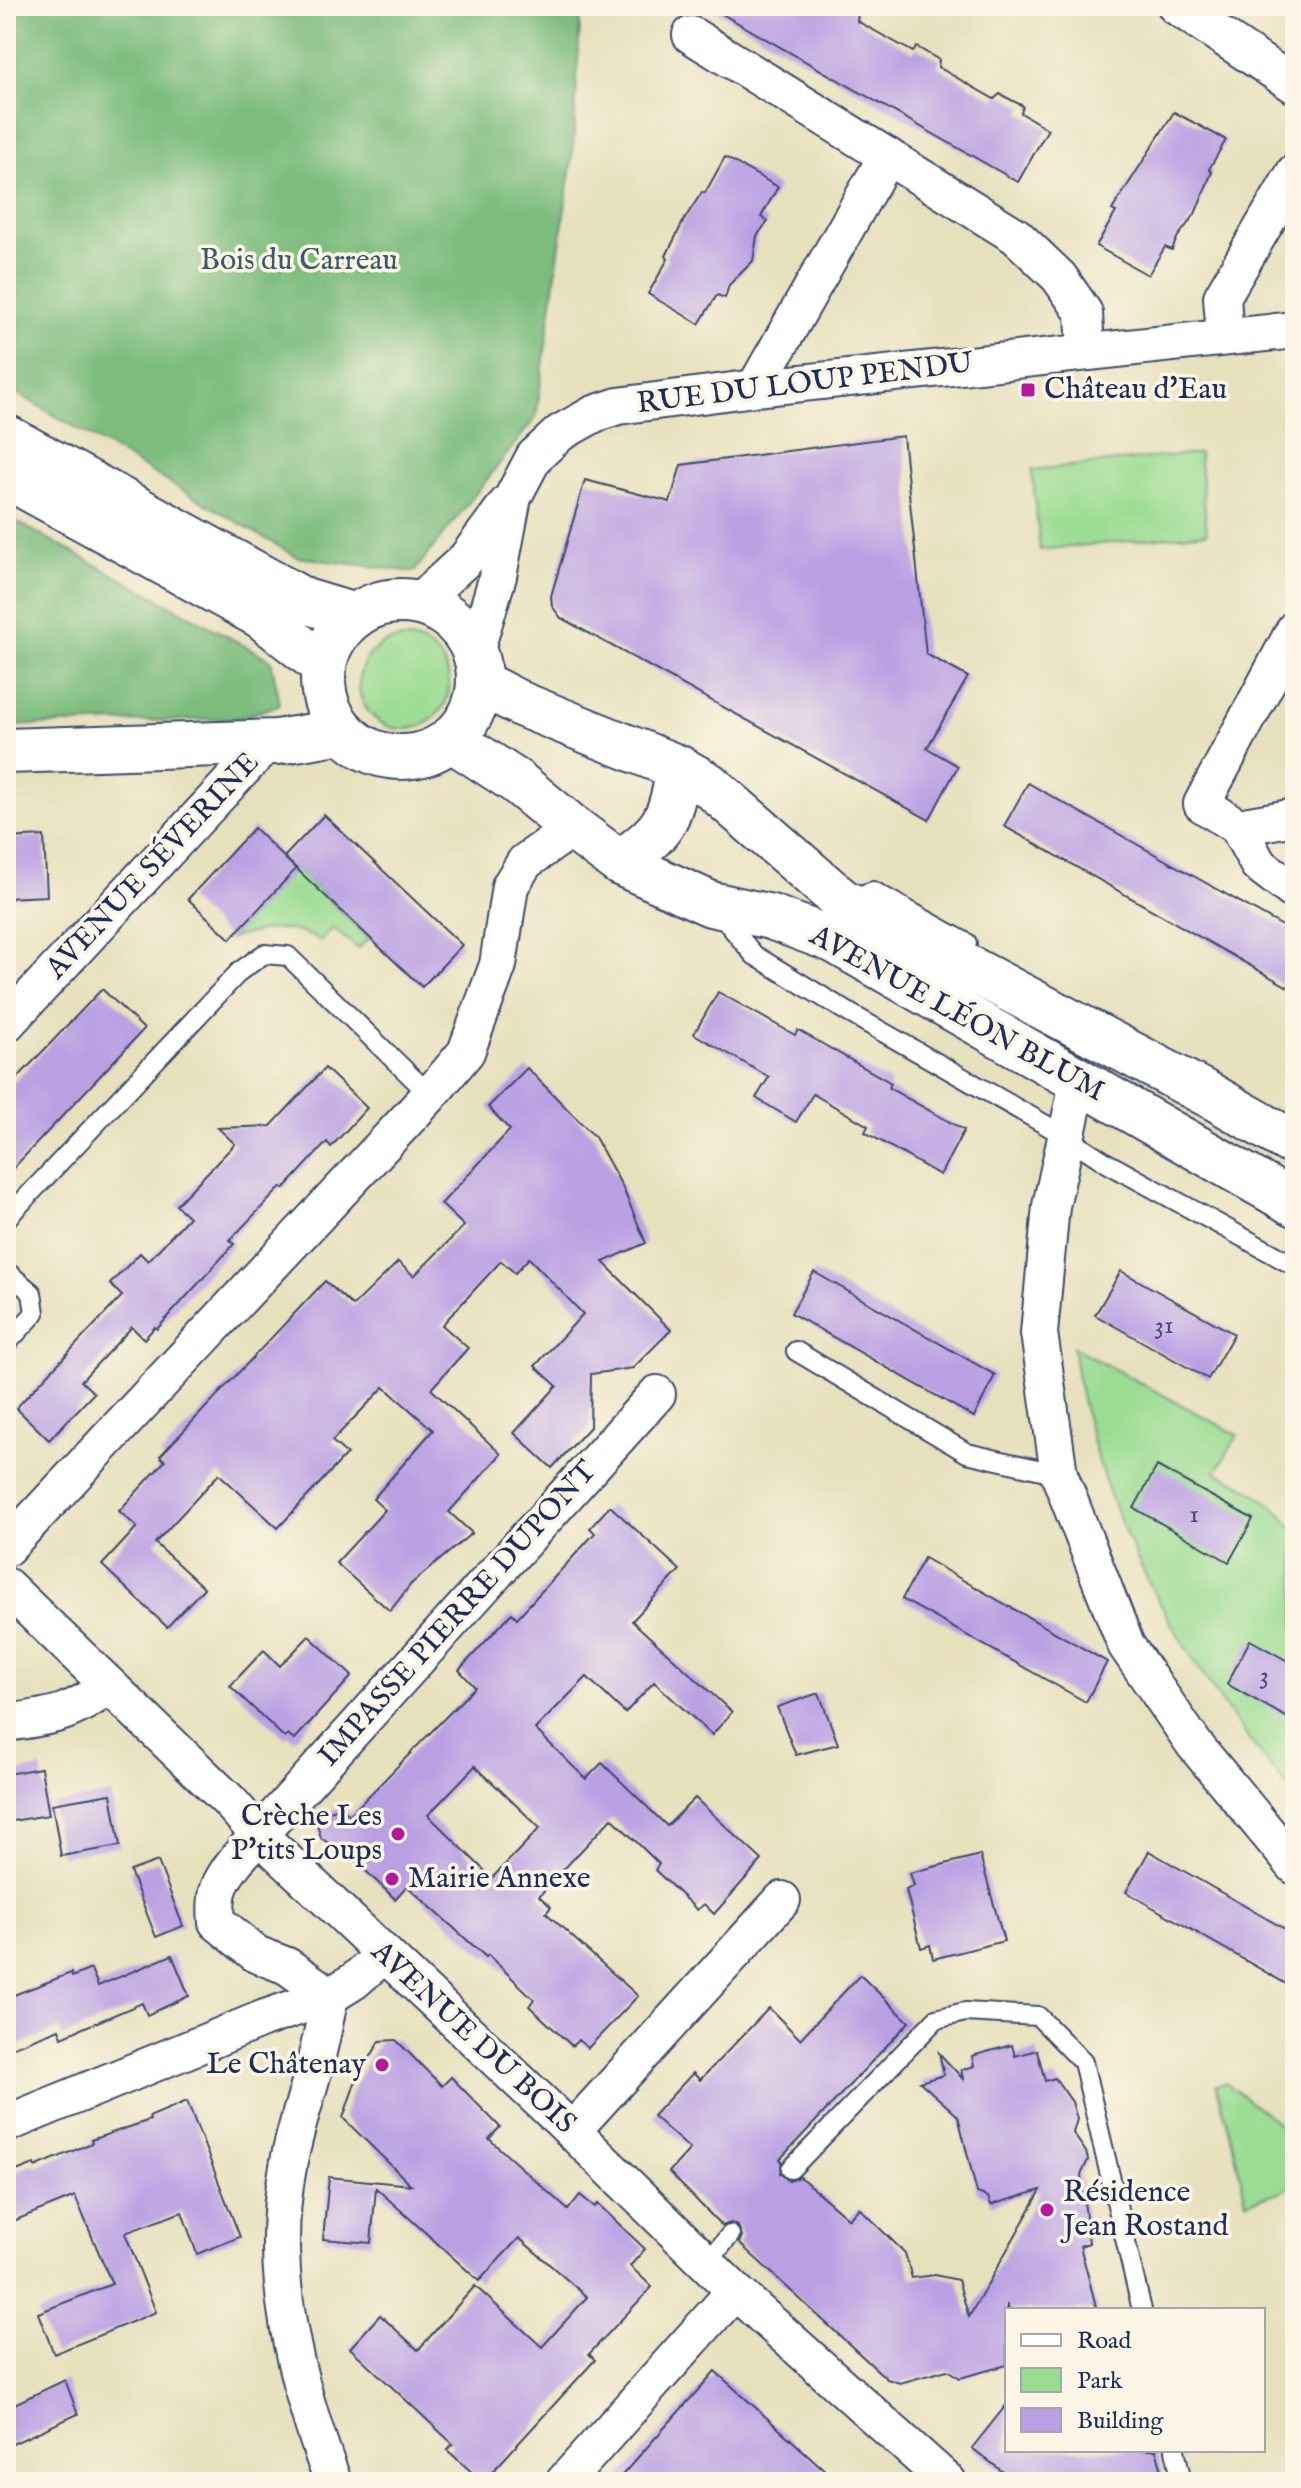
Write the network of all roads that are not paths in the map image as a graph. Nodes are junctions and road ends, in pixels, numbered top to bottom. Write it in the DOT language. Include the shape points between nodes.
graph roads {
  1 [pos="1176,6"];
  2 [pos="691,35"];
  3 [pos="1295,85"];
  4 [pos="887,156"];
  5 [pos="1295,172"];
  6 [pos="1295,330"];
  7 [pos="1225,337"];
  8 [pos="1086,352"];
  9 [pos="755,388"];
  10 [pos="6,437"];
  11 [pos="6,476"];
  12 [pos="513,497"];
  13 [pos="419,602"];
  14 [pos="355,616"];
  15 [pos="1295,629"];
  16 [pos="324,666"];
  17 [pos="477,668"];
  18 [pos="343,731"];
  19 [pos="451,739"];
  20 [pos="268,742"];
  21 [pos="6,751"];
  22 [pos="679,768"];
  23 [pos="1295,817"];
  24 [pos="1238,827"];
  25 [pos="573,828"];
  26 [pos="620,863"];
  27 [pos="1295,892"];
  28 [pos="842,901"];
  29 [pos="711,904"];
  30 [pos="982,951"];
  31 [pos="1104,1019"];
  32 [pos="6,1024"];
  33 [pos="1079,1079"];
  34 [pos="430,1095"];
  35 [pos="1295,1124"];
  36 [pos="1067,1137"];
  37 [pos="1295,1144"];
  38 [pos="1295,1204"];
  39 [pos="6,1219"];
  40 [pos="1295,1266"];
  41 [pos="6,1271"];
  42 [pos="6,1344"];
  43 [pos="796,1351"];
  44 [pos="657,1394"];
  45 [pos="1059,1474"];
  46 [pos="6,1548"];
  47 [pos="6,1586"];
  48 [pos="109,1686"];
  49 [pos="6,1723"];
  50 [pos="259,1835"];
  51 [pos="1295,1866"];
  52 [pos="782,1900"];
  53 [pos="385,1954"];
  54 [pos="330,1996"];
  55 [pos="6,2124"];
  56 [pos="572,2131"];
  57 [pos="791,2169"];
  58 [pos="730,2235"];
  59 [pos="707,2263"];
  60 [pos="735,2291"];
  61 [pos="1142,2308"];
  62 [pos="1175,2452"];
  63 [pos="333,2482"];
  64 [pos="564,2482"];
  65 [pos="948,2482"];
  66 [pos="1182,2482"];
  1 -- 3 [label="street"];
  2 -- 4 [label="street"];
  4 -- 8 [label="street" via="1016,236 1059,277 1084,313"];
  4 -- 9 [label="street"];
  5 -- 7 [label="street" via="1222,297"];
  6 -- 7 [label="street, RUE DU LOUP PENDU"];
  7 -- 8 [label="street, RUE DU LOUP PENDU"];
  8 -- 9 [label="street, RUE DU LOUP PENDU"];
  9 -- 12 [label="street, RUE DU LOUP PENDU" via="618,406 594,414 560,433 534,457"];
  10 -- 14 [label="main road" via="305,601"];
  11 -- 16 [label="main road" via="261,616"];
  12 -- 13 [label="street" via="466,559"];
  12 -- 17 [label="street, RUE DU LOUP PENDU"];
  13 -- 14 [label="main road" via="385,602"];
  13 -- 17 [label="main road" via="454,620 466,635"];
  14 -- 16 [label="main road" via="331,644"];
  15 -- 24 [label="street" via="1202,804"];
  16 -- 18 [label="main road" via="327,701"];
  17 -- 19 [label="main road" via="475,704"];
  17 -- 22 [label="main road, AVENUE LÉON BLUM" via="523,705"];
  18 -- 19 [label="main road" via="384,755 408,757"];
  18 -- 20 [label="main road"];
  19 -- 25 [label="main road, AVENUE LÉON BLUM" via="517,782"];
  20 -- 21 [label="main road"];
  20 -- 32 [label="street, AVENUE SÉVERINE"];
  22 -- 26 [label="main road" via="672,809 655,836"];
  22 -- 28 [label="main road, AVENUE LÉON BLUM" via="709,785"];
  23 -- 24 [label="street"];
  24 -- 27 [label="street" via="1258,864"];
  25 -- 26 [label="main road, AVENUE LÉON BLUM"];
  25 -- 34 [label="street" via="525,862 510,886 498,965 466,1052"];
  26 -- 29 [label="main road, AVENUE LÉON BLUM"];
  28 -- 30 [label="lane" via="873,891"];
  28 -- 37 [label="main road, AVENUE LÉON BLUM"];
  29 -- 33 [label="main road, AVENUE LÉON BLUM" via="771,917 833,940"];
  29 -- 36 [label="lane" via="754,955"];
  31 -- 35 [label="lane"];
  33 -- 36 [label="street"];
  33 -- 38 [label="main road, AVENUE LÉON BLUM"];
  34 -- 39 [label="lane" via="288,956 264,954 240,971"];
  34 -- 46 [label="street"];
  36 -- 40 [label="lane"];
  36 -- 45 [label="street" via="1051,1206 1039,1333"];
  41 -- 42 [label="lane" via="32,1293 35,1313"];
  43 -- 45 [label="lane" via="967,1453"];
  44 -- 50 [label="street, IMPASSE PIERRE DUPONT"];
  45 -- 51 [label="street" via="1126,1645 1194,1744"];
  47 -- 48 [label="street, AVENUE DU BOIS"];
  48 -- 49 [label="street" via="60,1715"];
  48 -- 50 [label="street, AVENUE DU BOIS"];
  50 -- 53 [label="street, AVENUE DU BOIS"];
  50 -- 54 [label="street, IMPASSE PIERRE DUPONT" via="220,1882 217,1922 256,1954 287,1966"];
  52 -- 56 [label="street"];
  53 -- 54 [label="street"];
  53 -- 56 [label="street, AVENUE DU BOIS"];
  54 -- 55 [label="street"];
  54 -- 63 [label="street" via="288,2166 281,2250 293,2350"];
  56 -- 59 [label="street, AVENUE DU BOIS"];
  57 -- 61 [label="lane" via="936,2019 965,2012 1038,2016 1083,2062"];
  58 -- 59 [label="lane"];
  59 -- 60 [label="street, AVENUE DU BOIS"];
  60 -- 64 [label="street"];
  60 -- 65 [label="street, AVENUE DU BOIS"];
  62 -- 66 [label="lane"];
}
